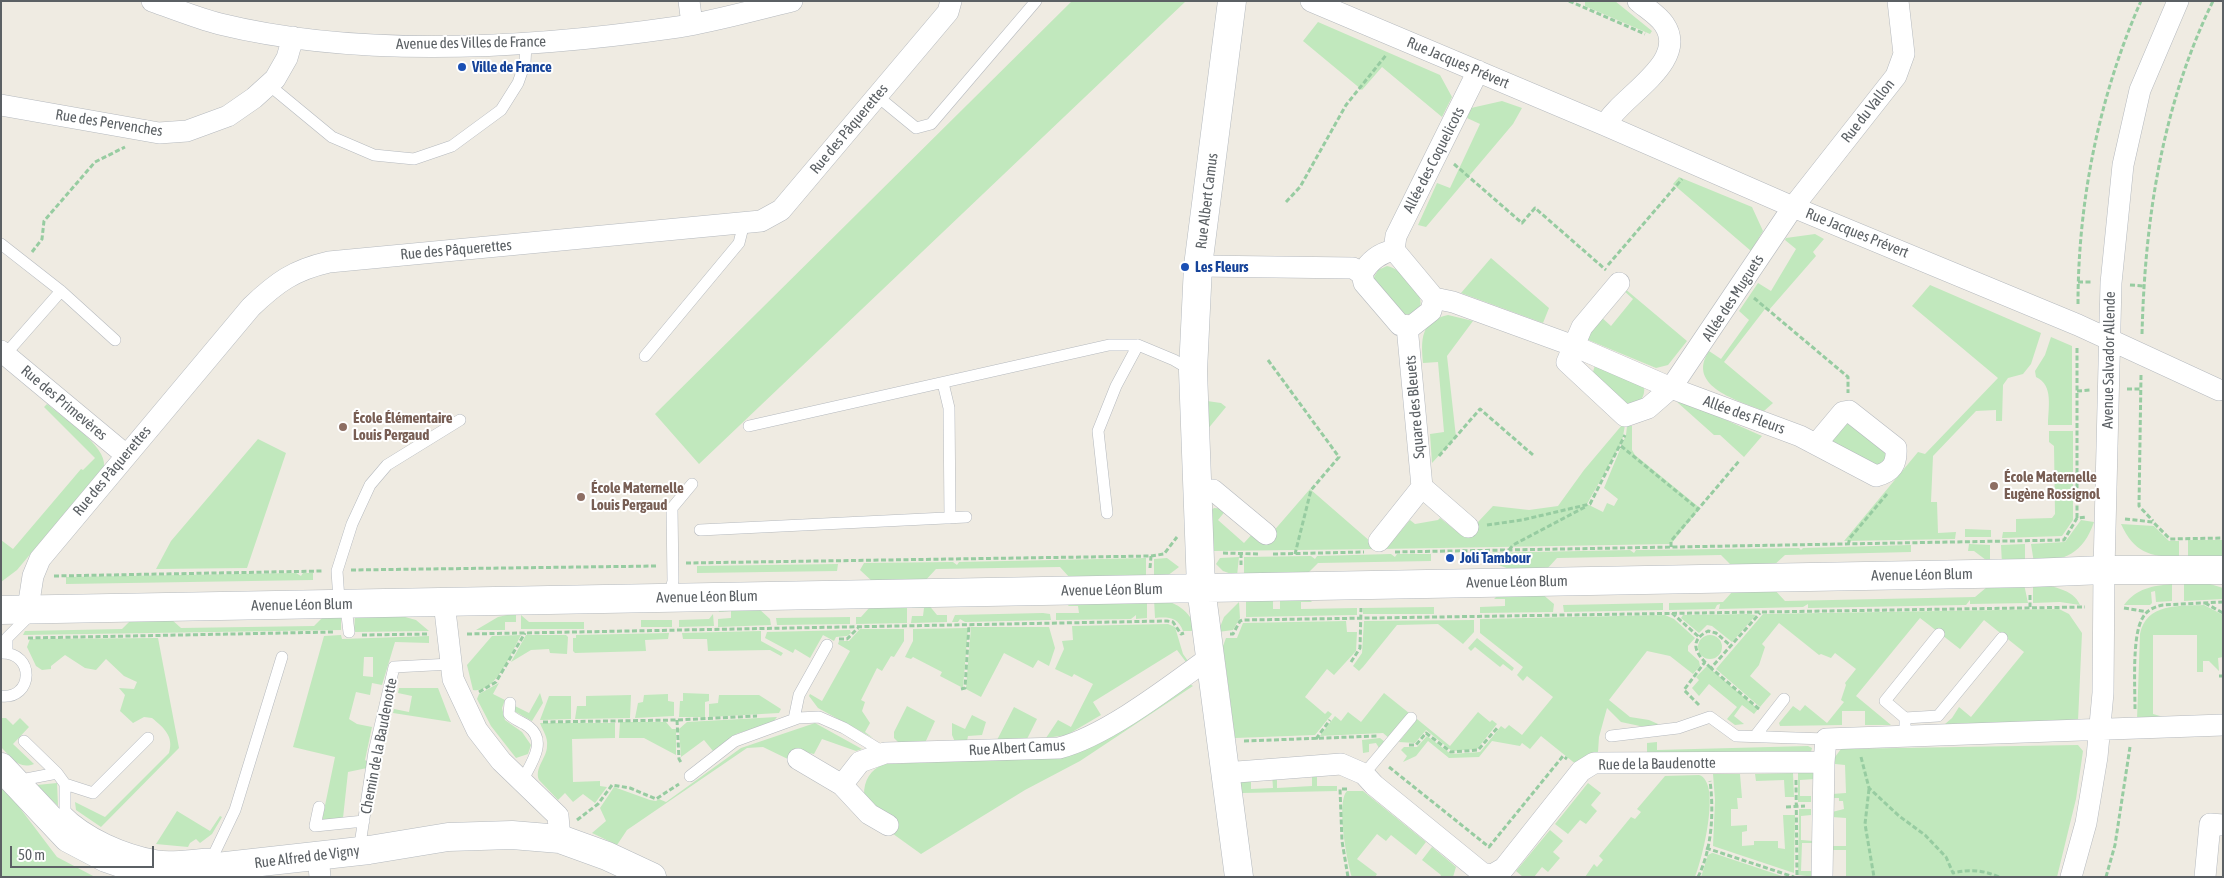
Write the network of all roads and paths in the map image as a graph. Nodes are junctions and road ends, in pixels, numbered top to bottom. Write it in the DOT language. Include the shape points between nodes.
graph roads {
  1 [pos="152,1"];
  2 [pos="689,1"];
  3 [pos="792,1"];
  4 [pos="951,1"];
  5 [pos="1036,1"];
  6 [pos="1232,1"];
  7 [pos="1311,1"];
  8 [pos="1569,1"];
  9 [pos="1638,1"];
  10 [pos="1898,1"];
  11 [pos="2140,1"];
  12 [pos="2178,1"];
  13 [pos="2213,1"];
  14 [pos="692,24"];
  15 [pos="293,37"];
  16 [pos="1401,39"];
  17 [pos="526,44"];
  18 [pos="1669,44"];
  19 [pos="1478,71"];
  20 [pos="269,85"];
  21 [pos="877,96"];
  22 [pos="1,105"];
  23 [pos="1605,125"];
  24 [pos="145,130"];
  25 [pos="1439,150"];
  26 [pos="1694,165"];
  27 [pos="1286,202"];
  28 [pos="1793,207"];
  29 [pos="744,223"];
  30 [pos="1,244"];
  31 [pos="1394,250"];
  32 [pos="24,262"];
  33 [pos="1198,266"];
  34 [pos="1362,274"];
  35 [pos="1612,276"];
  36 [pos="1740,286"];
  37 [pos="60,291"];
  38 [pos="1434,298"];
  39 [pos="2078,325"];
  40 [pos="1407,326"];
  41 [pos="115,340"];
  42 [pos="2109,341"];
  43 [pos="1138,345"];
  44 [pos="1574,346"];
  45 [pos="3,354"];
  46 [pos="645,356"];
  47 [pos="2142,356"];
  48 [pos="1268,360"];
  49 [pos="1192,371"];
  50 [pos="943,383"];
  51 [pos="2221,387"];
  52 [pos="1671,388"];
  53 [pos="1849,411"];
  54 [pos="1625,416"];
  55 [pos="460,420"];
  56 [pos="749,426"];
  57 [pos="1817,443"];
  58 [pos="1621,446"];
  59 [pos="126,455"];
  60 [pos="1533,455"];
  61 [pos="1740,460"];
  62 [pos="1886,474"];
  63 [pos="1421,477"];
  64 [pos="692,484"];
  65 [pos="1197,491"];
  66 [pos="1590,504"];
  67 [pos="1698,509"];
  68 [pos="1107,513"];
  69 [pos="966,517"];
  70 [pos="2106,517"];
  71 [pos="950,518"];
  72 [pos="2077,518"];
  73 [pos="2153,522"];
  74 [pos="1198,524"];
  75 [pos="1468,527"];
  76 [pos="700,530"];
  77 [pos="1266,534"];
  78 [pos="2223,538"];
  79 [pos="1848,545"];
  80 [pos="1670,547"];
  81 [pos="1381,548"];
  82 [pos="1509,550"];
  83 [pos="1213,554"];
  84 [pos="1295,554"];
  85 [pos="673,563"];
  86 [pos="2104,570"];
  87 [pos="2223,570"];
  88 [pos="337,571"];
  89 [pos="33,576"];
  90 [pos="1201,588"];
  91 [pos="669,598"];
  92 [pos="444,602"];
  93 [pos="2204,603"];
  94 [pos="343,604"];
  95 [pos="2105,605"];
  96 [pos="33,608"];
  97 [pos="1361,608"];
  98 [pos="1,610"];
  99 [pos="1760,612"];
  100 [pos="2148,612"];
  101 [pos="1672,613"];
  102 [pos="2223,613"];
  103 [pos="1361,618"];
  104 [pos="970,625"];
  105 [pos="859,627"];
  106 [pos="349,632"];
  107 [pos="525,632"];
  108 [pos="446,634"];
  109 [pos="1939,634"];
  110 [pos="4,636"];
  111 [pos="1699,637"];
  112 [pos="2002,638"];
  113 [pos="827,645"];
  114 [pos="1208,645"];
  115 [pos="1731,646"];
  116 [pos="4,653"];
  117 [pos="282,657"];
  118 [pos="1351,662"];
  119 [pos="1704,662"];
  120 [pos="451,664"];
  121 [pos="1711,668"];
  122 [pos="961,689"];
  123 [pos="1,696"];
  124 [pos="1784,699"];
  125 [pos="463,701"];
  126 [pos="510,703"];
  127 [pos="1710,717"];
  128 [pos="1769,717"];
  129 [pos="1411,718"];
  130 [pos="677,720"];
  131 [pos="790,720"];
  132 [pos="1330,720"];
  133 [pos="2223,725"];
  134 [pos="529,727"];
  135 [pos="1498,727"];
  136 [pos="1905,727"];
  137 [pos="2101,729"];
  138 [pos="1756,735"];
  139 [pos="1611,736"];
  140 [pos="148,738"];
  141 [pos="1316,738"];
  142 [pos="1855,738"];
  143 [pos="1826,739"];
  144 [pos="24,741"];
  145 [pos="1221,742"];
  146 [pos="1391,743"];
  147 [pos="885,753"];
  148 [pos="1378,758"];
  149 [pos="798,759"];
  150 [pos="1796,762"];
  151 [pos="1824,762"];
  152 [pos="1707,763"];
  153 [pos="1581,771"];
  154 [pos="1224,772"];
  155 [pos="56,773"];
  156 [pos="7,774"];
  157 [pos="690,776"];
  158 [pos="1369,779"];
  159 [pos="522,781"];
  160 [pos="65,784"];
  161 [pos="842,785"];
  162 [pos="1869,788"];
  163 [pos="319,807"];
  164 [pos="364,821"];
  165 [pos="888,825"];
  166 [pos="2223,825"];
  167 [pos="559,833"];
  168 [pos="1706,848"];
  169 [pos="2215,850"];
  170 [pos="359,851"];
  171 [pos="214,861"];
  172 [pos="319,866"];
  173 [pos="1953,873"];
  174 [pos="1998,876"];
  175 [pos="652,877"];
  176 [pos="1239,877"];
  177 [pos="1348,877"];
  178 [pos="1698,877"];
  179 [pos="1795,877"];
  180 [pos="1822,877"];
  181 [pos="1874,877"];
  182 [pos="1949,877"];
  183 [pos="2071,877"];
  184 [pos="2204,877"];
  1 -- 15 [label="street, Avenue des Villes de France" via="220,24"];
  2 -- 14 [label="street"];
  3 -- 14 [label="street, Avenue des Villes de France"];
  4 -- 21 [label="street, Rue des Pâquerettes" via="948,12"];
  5 -- 21 [label="lane" via="931,124 916,128"];
  6 -- 33 [label="street, Rue Albert Camus"];
  7 -- 16 [label="street, Rue Jacques Prévert"];
  8 -- 18 [label="path"];
  9 -- 18 [label="street" via="1665,24"];
  10 -- 28 [label="street, Rue du Vallon" via="1904,54 1896,76"];
  11 -- 39 [label="path" via="2113,73 2093,150 2080,251"];
  12 -- 42 [label="street, Avenue Salvador Allende" via="2140,90 2123,165 2113,248"];
  13 -- 47 [label="path" via="2186,64 2156,174 2147,236"];
  14 -- 17 [label="street, Avenue des Villes de France"];
  15 -- 17 [label="street, Avenue des Villes de France" via="432,46"];
  15 -- 20 [label="street, Rue des Pervenches" via="288,58"];
  16 -- 19 [label="street, Rue Jacques Prévert"];
  16 -- 27 [label="path" via="1346,105 1300,187"];
  17 -- 20 [label="lane" via="525,63 518,83 501,110 452,146 414,159 374,155 332,137"];
  18 -- 23 [label="street" via="1669,54 1661,67 1614,111"];
  19 -- 23 [label="street, Rue Jacques Prévert"];
  19 -- 25 [label="street, Allée des Coquelicots"];
  20 -- 24 [label="street, Rue des Pervenches" via="228,116 188,131 159,133"];
  21 -- 29 [label="street, Rue des Pâquerettes" via="781,210 761,220"];
  22 -- 24 [label="street, Rue des Pervenches"];
  23 -- 26 [label="street, Rue Jacques Prévert"];
  24 -- 32 [label="path" via="140,140 95,162 44,221 42,239"];
  25 -- 31 [label="street, Allée des Coquelicots" via="1396,236"];
  25 -- 35 [label="path" via="1522,223 1535,208"];
  26 -- 28 [label="street, Rue Jacques Prévert"];
  26 -- 35 [label="path"];
  28 -- 36 [label="street, Allée des Muguets"];
  28 -- 39 [label="street, Rue Jacques Prévert"];
  29 -- 46 [label="lane" via="739,243"];
  29 -- 59 [label="street, Rue des Pâquerettes" via="329,262 304,268 275,284 251,307"];
  30 -- 32 [label="lane"];
  31 -- 34 [label="street" via="1382,252"];
  31 -- 38 [label="street"];
  32 -- 37 [label="lane"];
  33 -- 34 [label="street" via="1353,268"];
  33 -- 49 [label="street, Rue Albert Camus"];
  34 -- 40 [label="street" via="1364,283 1400,325"];
  35 -- 44 [label="street"];
  36 -- 52 [label="street, Allée des Muguets"];
  36 -- 53 [label="path" via="1848,376"];
  37 -- 41 [label="lane"];
  37 -- 45 [label="lane"];
  38 -- 40 [label="street" via="1431,311 1412,326"];
  38 -- 44 [label="street, Allée des Fleurs"];
  39 -- 42 [label="street, Rue Jacques Prévert"];
  39 -- 72 [label="path"];
  40 -- 63 [label="street, Square des Bleuets"];
  42 -- 47 [label="street, Rue Jacques Prévert"];
  42 -- 70 [label="street, Avenue Salvador Allende"];
  43 -- 49 [label="lane"];
  43 -- 50 [label="lane" via="1109,345"];
  43 -- 68 [label="lane" via="1116,386 1098,431"];
  44 -- 52 [label="street, Allée des Fleurs"];
  44 -- 54 [label="street" via="1567,362"];
  45 -- 59 [label="street, Rue des Primevères"];
  47 -- 51 [label="street, Rue Jacques Prévert"];
  47 -- 73 [label="path" via="2139,506"];
  48 -- 84 [label="path" via="1339,457 1311,490"];
  49 -- 65 [label="street, Rue Albert Camus"];
  50 -- 56 [label="lane"];
  50 -- 71 [label="lane" via="949,408"];
  52 -- 54 [label="street" via="1648,408"];
  52 -- 57 [label="street, Allée des Fleurs"];
  53 -- 57 [label="street" via="1844,412"];
  53 -- 62 [label="street" via="1896,448 1894,466"];
  54 -- 58 [label="path"];
  55 -- 88 [label="lane" via="387,466 370,485 352,524"];
  57 -- 62 [label="street, Allée des Fleurs" via="1876,476"];
  58 -- 66 [label="path"];
  58 -- 67 [label="path"];
  59 -- 89 [label="street, Rue des Pâquerettes" via="40,559"];
  60 -- 63 [label="path" via="1480,409"];
  61 -- 67 [label="path"];
  62 -- 79 [label="path" via="1888,493 1850,538"];
  63 -- 75 [label="street"];
  63 -- 81 [label="street"];
  64 -- 85 [label="lane" via="672,508"];
  65 -- 74 [label="street, Rue Albert Camus"];
  65 -- 77 [label="street" via="1213,490"];
  66 -- 75 [label="path" via="1522,520"];
  66 -- 82 [label="path"];
  67 -- 80 [label="path" via="1671,541"];
  69 -- 71 [label="lane"];
  70 -- 72 [label="path"];
  70 -- 73 [label="path"];
  70 -- 86 [label="street, Avenue Salvador Allende"];
  71 -- 76 [label="lane"];
  72 -- 79 [label="path" via="2064,540"];
  73 -- 78 [label="path" via="2170,539"];
  74 -- 85 [label="path" via="1184,527 1164,554 1151,556"];
  74 -- 90 [label="street, Rue Albert Camus"];
  79 -- 80 [label="path"];
  80 -- 82 [label="path"];
  81 -- 82 [label="path"];
  81 -- 84 [label="path"];
  83 -- 84 [label="path"];
  85 -- 88 [label="path" via="651,567"];
  85 -- 91 [label="lane"];
  86 -- 87 [label="street, Avenue Léon Blum"];
  86 -- 90 [label="street, Avenue Léon Blum" via="2029,574"];
  86 -- 95 [label="street, Avenue Salvador Allende"];
  88 -- 89 [label="path"];
  88 -- 94 [label="lane"];
  89 -- 96 [label="street, Rue des Pâquerettes"];
  90 -- 91 [label="street, Avenue Léon Blum"];
  90 -- 114 [label="street, Rue Albert Camus"];
  91 -- 92 [label="street, Avenue Léon Blum"];
  92 -- 94 [label="street, Avenue Léon Blum"];
  92 -- 108 [label="street"];
  93 -- 102 [label="path"];
  94 -- 96 [label="street, Avenue Léon Blum"];
  94 -- 106 [label="lane"];
  95 -- 99 [label="path"];
  95 -- 100 [label="path"];
  95 -- 137 [label="street, Avenue Salvador Allende"];
  96 -- 98 [label="street, Avenue Léon Blum"];
  96 -- 110 [label="lane"];
  97 -- 103 [label="path"];
  99 -- 101 [label="path"];
  99 -- 115 [label="path"];
  101 -- 103 [label="path"];
  101 -- 111 [label="path"];
  103 -- 114 [label="path" via="1243,620 1233,634"];
  103 -- 118 [label="path" via="1360,648"];
  104 -- 105 [label="path"];
  104 -- 114 [label="path" via="1167,621 1173,622 1181,634"];
  104 -- 122 [label="path" via="965,688"];
  105 -- 107 [label="path"];
  105 -- 113 [label="path" via="847,639 838,639 834,645"];
  106 -- 108 [label="path" via="349,636"];
  106 -- 110 [label="path"];
  107 -- 108 [label="path"];
  107 -- 125 [label="path" via="496,682"];
  108 -- 120 [label="street"];
  109 -- 136 [label="lane" via="1885,701"];
  110 -- 116 [label="lane"];
  111 -- 115 [label="path" via="1708,631 1716,633"];
  111 -- 119 [label="path" via="1697,653"];
  112 -- 136 [label="lane" via="1938,716"];
  113 -- 131 [label="lane" via="798,696"];
  114 -- 145 [label="street, Rue Albert Camus"];
  114 -- 147 [label="street, Rue Albert Camus" via="1157,694 1079,743 1059,748"];
  115 -- 121 [label="path"];
  116 -- 123 [label="lane" via="14,654 24,665 26,679 18,692"];
  117 -- 171 [label="lane" via="235,810"];
  119 -- 121 [label="path"];
  119 -- 127 [label="path" via="1684,690"];
  120 -- 125 [label="street"];
  120 -- 164 [label="lane, Chemin de la Baudenotte" via="394,667 374,752"];
  121 -- 128 [label="path"];
  124 -- 128 [label="lane"];
  125 -- 159 [label="street" via="477,730 501,761"];
  126 -- 134 [label="lane" via="509,714"];
  127 -- 138 [label="lane" via="1736,736"];
  127 -- 139 [label="lane" via="1678,728"];
  128 -- 138 [label="lane"];
  129 -- 146 [label="lane"];
  130 -- 131 [label="path" via="778,715"];
  130 -- 134 [label="path" via="537,722"];
  130 -- 157 [label="path" via="679,759"];
  131 -- 147 [label="lane" via="819,717"];
  131 -- 157 [label="lane" via="735,741"];
  132 -- 141 [label="path"];
  133 -- 137 [label="street"];
  134 -- 159 [label="lane" via="536,736 538,749"];
  135 -- 146 [label="path" via="1478,750 1451,752 1426,733 1416,745"];
  136 -- 137 [label="street"];
  136 -- 142 [label="street"];
  137 -- 183 [label="street, Avenue Salvador Allende" via="2086,823"];
  138 -- 143 [label="lane"];
  140 -- 160 [label="lane" via="93,793"];
  141 -- 145 [label="path"];
  141 -- 146 [label="path" via="1382,736"];
  142 -- 143 [label="street"];
  142 -- 162 [label="path"];
  143 -- 151 [label="street"];
  144 -- 155 [label="lane"];
  145 -- 154 [label="street, Rue Albert Camus"];
  146 -- 148 [label="lane"];
  147 -- 161 [label="street, Rue Albert Camus" via="860,762"];
  148 -- 153 [label="path" via="1489,847 1563,756"];
  148 -- 158 [label="lane"];
  149 -- 161 [label="street"];
  150 -- 151 [label="street, Rue de la Baudenotte"];
  150 -- 152 [label="street, Rue de la Baudenotte"];
  150 -- 179 [label="path"];
  151 -- 180 [label="street"];
  152 -- 153 [label="street, Rue de la Baudenotte" via="1594,764"];
  152 -- 168 [label="path" via="1712,795"];
  153 -- 158 [label="street, Rue de la Baudenotte" via="1504,868 1492,875 1482,873"];
  154 -- 158 [label="street, Rue de la Baudenotte" via="1341,764"];
  154 -- 176 [label="street, Rue Albert Camus"];
  155 -- 156 [label="lane"];
  155 -- 160 [label="lane"];
  156 -- 171 [label="street, Rue Alfred de Vigny" via="68,838 106,858 141,870"];
  157 -- 167 [label="path" via="656,799 630,788 612,785 598,804"];
  158 -- 177 [label="path" via="1340,789 1342,841"];
  159 -- 167 [label="street" via="558,816"];
  160 -- 171 [label="lane" via="64,811 75,822 108,840 158,856"];
  161 -- 165 [label="street" via="868,814"];
  162 -- 173 [label="path" via="1925,835 1946,857"];
  162 -- 181 [label="path" via="1866,824"];
  163 -- 164 [label="lane" via="316,826"];
  164 -- 170 [label="lane, Chemin de la Baudenotte"];
  166 -- 169 [label="street" via="2210,824"];
  167 -- 170 [label="street, Rue Alfred de Vigny" via="448,837"];
  167 -- 175 [label="street, Rue Alfred de Vigny"];
  168 -- 178 [label="path"];
  168 -- 179 [label="path"];
  169 -- 184 [label="street"];
  170 -- 172 [label="street, Rue Alfred de Vigny"];
  171 -- 172 [label="street, Rue Alfred de Vigny"];
  173 -- 174 [label="path" via="1985,871"];
  173 -- 182 [label="path"];
}
